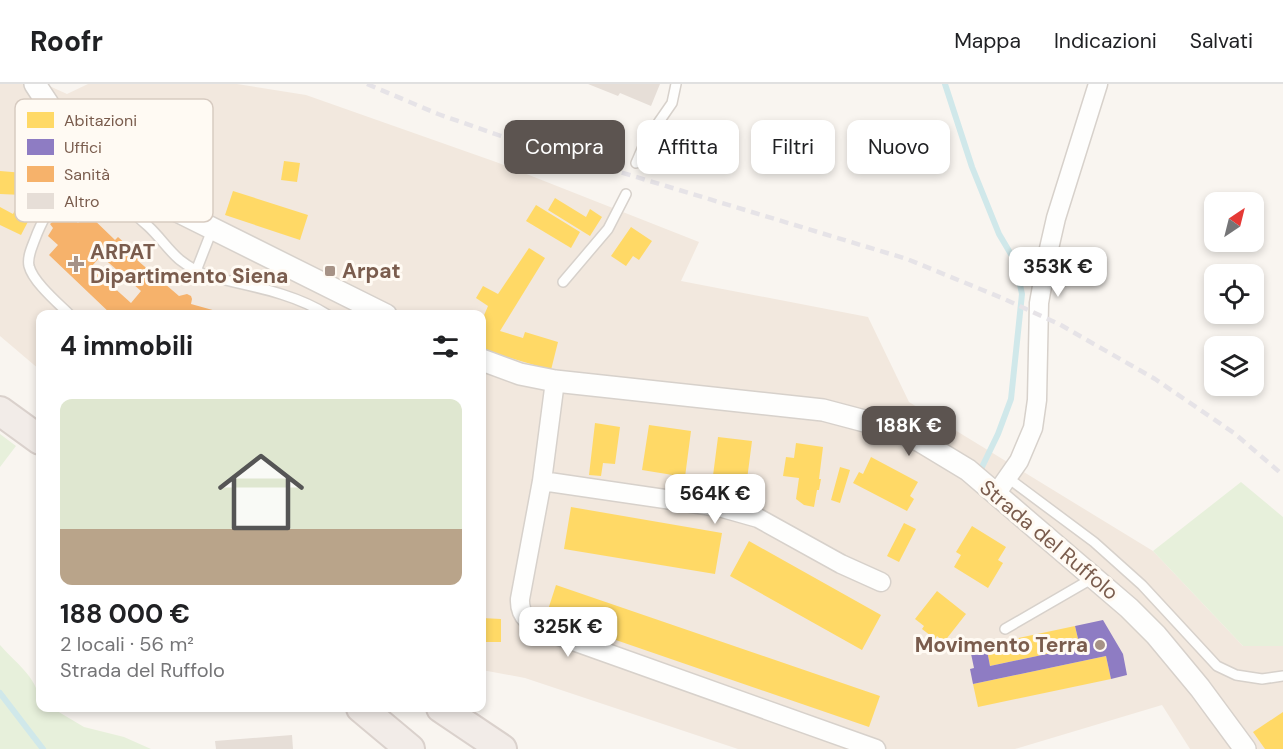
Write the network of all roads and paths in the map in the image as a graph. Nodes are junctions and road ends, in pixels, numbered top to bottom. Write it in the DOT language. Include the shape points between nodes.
graph roads {
  1 [pos="34,84"];
  2 [pos="676,84"];
  3 [pos="1098,84"];
  4 [pos="44,99"];
  5 [pos="636,163"];
  6 [pos="626,194"];
  7 [pos="44,222"];
  8 [pos="142,222"];
  9 [pos="197,222"];
  10 [pos="212,230"];
  11 [pos="196,271"];
  12 [pos="563,282"];
  13 [pos="65,310"];
  14 [pos="318,310"];
  15 [pos="376,310"];
  16 [pos="486,361"];
  17 [pos="555,381"];
  18 [pos="0,411"];
  19 [pos="36,437"];
  20 [pos="543,481"];
  21 [pos="1002,486"];
  22 [pos="1095,577"];
  23 [pos="881,582"];
  24 [pos="1005,629"];
  25 [pos="1283,676"];
  26 [pos="366,712"];
  27 [pos="447,712"];
  28 [pos="410,749"];
  29 [pos="502,749"];
  30 [pos="876,749"];
  31 [pos="1245,749"];
  1 -- 4 [label="street"];
  2 -- 5 [label="lane" via="672,103 645,142"];
  3 -- 21 [label="street" via="1048,253 1040,303 1038,400 1033,428"];
  6 -- 12 [label="lane" via="608,229"];
  7 -- 13 [label="lane" via="28,257 29,266"];
  8 -- 11 [label="lane"];
  9 -- 10 [label="street"];
  10 -- 11 [label="lane"];
  10 -- 15 [label="street"];
  11 -- 14 [label="lane" via="295,299"];
  16 -- 17 [label="street, Strada del Ruffolo"];
  17 -- 20 [label="street"];
  17 -- 21 [label="street, Strada del Ruffolo" via="823,410 891,428"];
  18 -- 19 [label="highway"];
  20 -- 23 [label="street" via="747,513"];
  20 -- 30 [label="street" via="520,599 520,610 526,620 555,634"];
  21 -- 22 [label="street, Strada del Ruffolo"];
  21 -- 25 [label="lane" via="1094,542 1142,585 1217,666 1236,675 1262,679"];
  22 -- 24 [label="lane"];
  22 -- 31 [label="street, Strada del Ruffolo" via="1156,635"];
  26 -- 28 [label="highway"];
  27 -- 29 [label="highway"];
}
